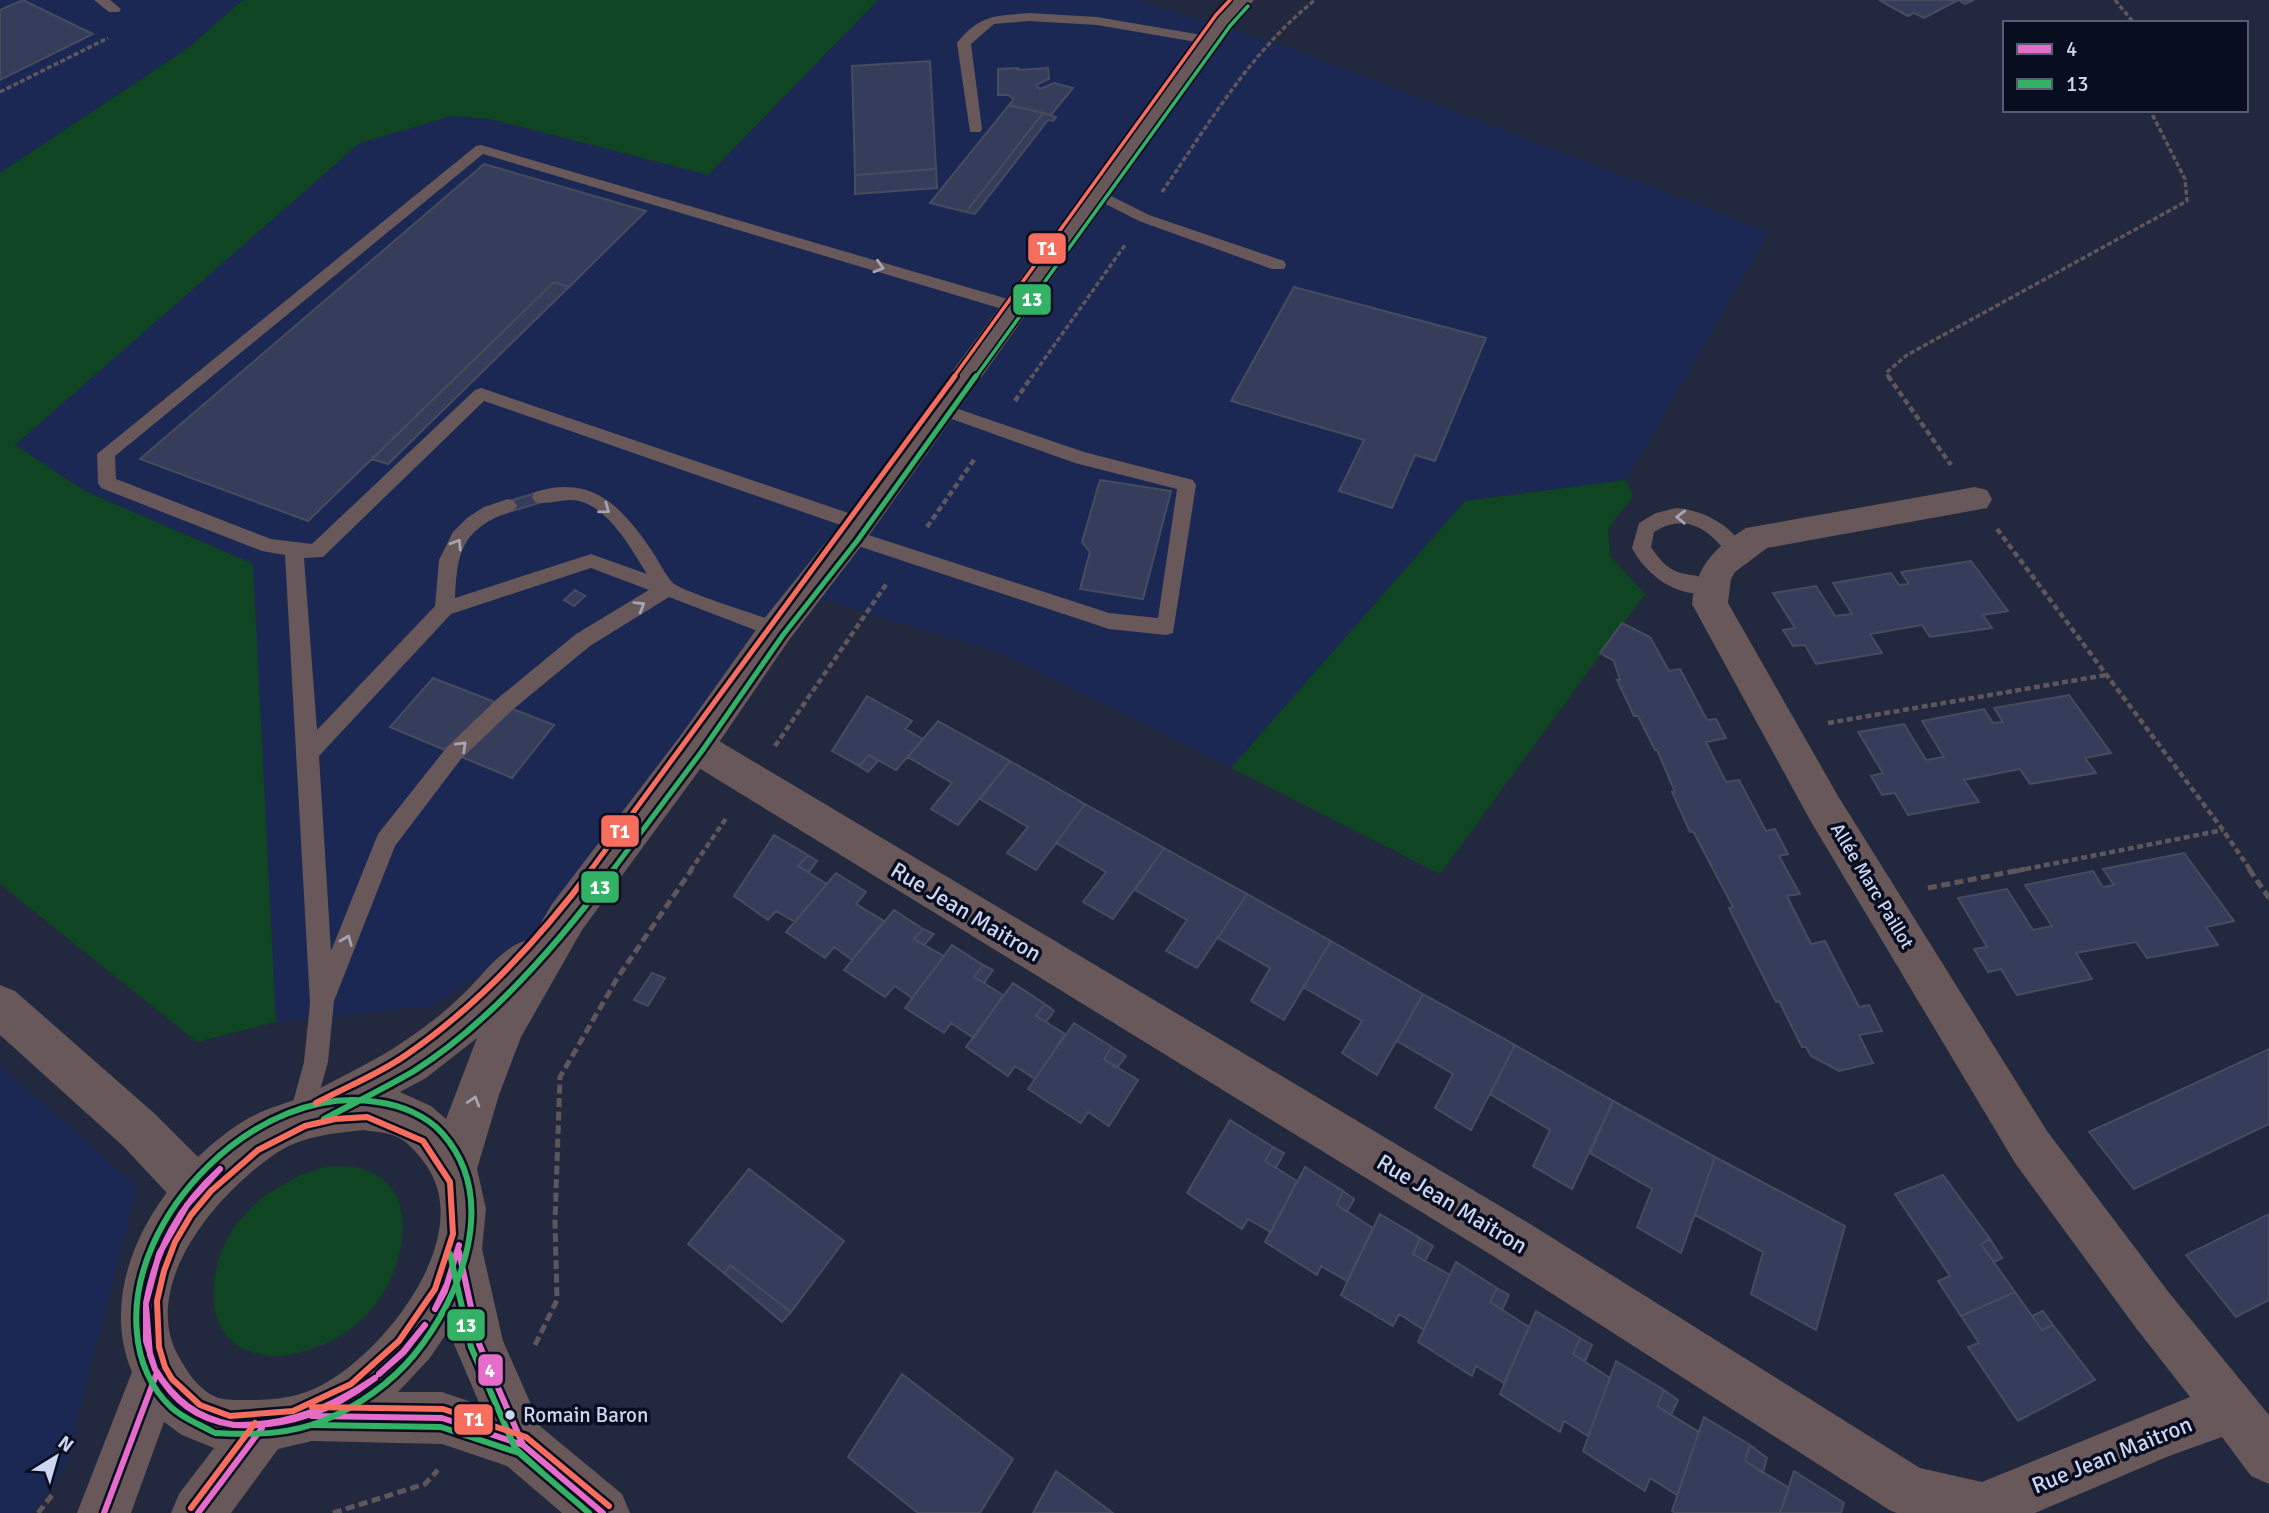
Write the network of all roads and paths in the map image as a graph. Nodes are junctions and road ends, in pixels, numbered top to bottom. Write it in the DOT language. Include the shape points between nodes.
graph roads {
  1 [pos="101,0"];
  2 [pos="1242,0"];
  3 [pos="2115,0"];
  4 [pos="114,9"];
  5 [pos="2132,21"];
  6 [pos="1208,40"];
  7 [pos="0,92"];
  8 [pos="2151,112"];
  9 [pos="975,128"];
  10 [pos="1097,194"];
  11 [pos="1278,265"];
  12 [pos="1015,307"];
  13 [pos="941,409"];
  14 [pos="541,497"];
  15 [pos="508,506"];
  16 [pos="1986,521"];
  17 [pos="855,530"];
  18 [pos="294,549"];
  19 [pos="1736,551"];
  20 [pos="1710,586"];
  21 [pos="667,589"];
  22 [pos="444,609"];
  23 [pos="776,630"];
  24 [pos="2106,675"];
  25 [pos="1820,712"];
  26 [pos="1827,723"];
  27 [pos="1833,734"];
  28 [pos="695,746"];
  29 [pos="308,753"];
  30 [pos="2222,830"];
  31 [pos="2269,898"];
  32 [pos="1930,901"];
  33 [pos="567,916"];
  34 [pos="322,1003"];
  35 [pos="0,1006"];
  36 [pos="310,1114"];
  37 [pos="455,1167"];
  38 [pos="197,1190"];
  39 [pos="459,1252"];
  40 [pos="156,1374"];
  41 [pos="2232,1408"];
  42 [pos="312,1416"];
  43 [pos="262,1427"];
  44 [pos="523,1445"];
  45 [pos="2269,1458"];
  46 [pos="104,1513"];
  47 [pos="198,1513"];
  48 [pos="603,1513"];
  1 -- 4 [label="lane"];
  2 -- 6 [label="street"];
  3 -- 5 [label="path"];
  4 -- 7 [label="path" via="126,18 117,33"];
  6 -- 9 [label="lane" via="1097,21 991,20 964,43"];
  6 -- 10 [label="street"];
  8 -- 16 [label="path" via="2185,178 2187,201 1907,355 1886,373"];
  10 -- 11 [label="lane" via="1144,218"];
  10 -- 12 [label="street"];
  12 -- 13 [label="street"];
  18 -- 12 [label="lane, one-way" via="269,546 107,483 106,454 481,149"];
  13 -- 17 [label="street"];
  13 -- 17 [label="lane" via="1081,458 1187,485 1166,627 1109,621"];
  14 -- 21 [label="lane, one-way" via="587,496 613,513"];
  22 -- 15 [label="lane, one-way" via="451,553 466,530 489,510"];
  16 -- 19 [label="street" via="1758,537"];
  16 -- 24 [label="path"];
  17 -- 18 [label="lane" via="481,394 316,552"];
  17 -- 23 [label="street"];
  18 -- 29 [label="lane"];
  19 -- 20 [label="street" via="1716,569"];
  19 -- 20 [label="lane, one-way" via="1721,530 1694,517 1666,517 1646,528 1641,548 1654,569 1680,584"];
  20 -- 41 [label="street, Allée Marc Paillot" via="1710,604 1824,808 2031,1147"];
  21 -- 22 [label="lane" via="591,561"];
  21 -- 23 [label="lane"];
  34 -- 21 [label="lane, one-way" via="386,841 454,753 583,640"];
  22 -- 29 [label="lane"];
  23 -- 28 [label="street"];
  24 -- 26 [label="path"];
  24 -- 30 [label="path"];
  25 -- 26 [label="path"];
  26 -- 27 [label="path"];
  28 -- 33 [label="street"];
  28 -- 41 [label="street, Rue Jean Maitron" via="1510,1239 1910,1492 1982,1509 2165,1431"];
  29 -- 34 [label="lane"];
  30 -- 31 [label="path"];
  30 -- 32 [label="path" via="1923,889"];
  33 -- 36 [label="street" via="465,1020 410,1063"];
  37 -- 33 [label="street, one-way" via="475,1095 504,1024"];
  34 -- 36 [label="lane"];
  35 -- 38 [label="street" via="139,1130"];
  36 -- 37 [label="street" via="364,1107 402,1115 433,1136"];
  36 -- 38 [label="street" via="264,1134 229,1158"];
  37 -- 39 [label="street" via="464,1206"];
  38 -- 40 [label="street" via="166,1235 148,1284 143,1332"];
  39 -- 42 [label="street" via="440,1301 408,1348 363,1389"];
  39 -- 44 [label="street" via="479,1344"];
  40 -- 43 [label="street" via="181,1405 205,1418 217,1424"];
  40 -- 46 [label="street"];
  41 -- 45 [label="street, Allée Marc Paillot"];
  42 -- 43 [label="street"];
  42 -- 44 [label="street" via="442,1418"];
  43 -- 47 [label="street"];
  44 -- 48 [label="street"];
}
